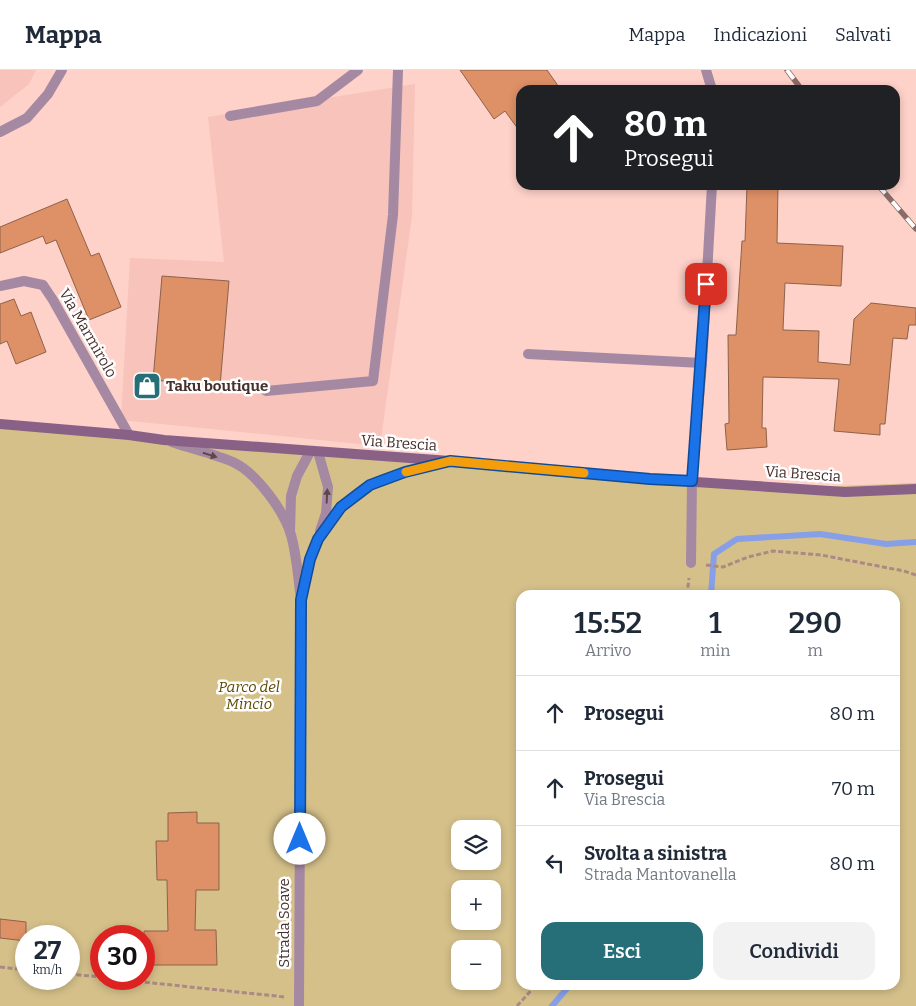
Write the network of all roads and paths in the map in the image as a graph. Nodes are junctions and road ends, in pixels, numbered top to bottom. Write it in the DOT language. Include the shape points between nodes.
graph roads {
  1 [pos="62,70"];
  2 [pos="358,70"];
  3 [pos="398,70"];
  4 [pos="706,70"];
  5 [pos="710,85"];
  6 [pos="230,116"];
  7 [pos="0,132"];
  8 [pos="712,190"];
  9 [pos="0,286"];
  10 [pos="528,354"];
  11 [pos="702,363"];
  12 [pos="266,391"];
  13 [pos="0,424"];
  14 [pos="129,435"];
  15 [pos="164,440"];
  16 [pos="314,452"];
  17 [pos="450,461"];
  18 [pos="692,481"];
  19 [pos="916,489"];
  20 [pos="290,533"];
  21 [pos="318,539"];
  22 [pos="691,563"];
  23 [pos="723,567"];
  24 [pos="916,575"];
  25 [pos="301,600"];
  26 [pos="0,967"];
  27 [pos="15,969"];
  28 [pos="155,984"];
  29 [pos="531,990"];
  30 [pos="299,1002"];
  31 [pos="517,1006"];
  1 -- 7 [label="street" via="48,94 27,118"];
  2 -- 6 [label="street" via="317,101"];
  3 -- 12 [label="street" via="393,216 373,381"];
  4 -- 5 [label="street"];
  8 -- 11 [label="street"];
  9 -- 14 [label="street, Via Marmirolo" via="24,281 43,285"];
  10 -- 11 [label="street"];
  11 -- 18 [label="street"];
  13 -- 14 [label="main road, Via Brescia"];
  14 -- 15 [label="main road, Via Brescia"];
  15 -- 16 [label="main road, Via Brescia"];
  15 -- 20 [label="street, one-way" via="236,463 272,498"];
  16 -- 17 [label="main road, Via Brescia"];
  16 -- 20 [label="street" via="297,476 291,496"];
  21 -- 16 [label="street, one-way" via="326,512 328,487"];
  17 -- 18 [label="main road, Via Brescia"];
  17 -- 21 [label="street" via="370,485 341,507"];
  18 -- 19 [label="main road, Via Brescia" via="845,492"];
  18 -- 22 [label="street"];
  20 -- 25 [label="street"];
  21 -- 25 [label="street"];
  23 -- 24 [label="path" via="773,551 820,554"];
  25 -- 30 [label="street, Strada Soave"];
  26 -- 27 [label="path"];
  28 -- 30 [label="path"];
  29 -- 31 [label="path"];
}
